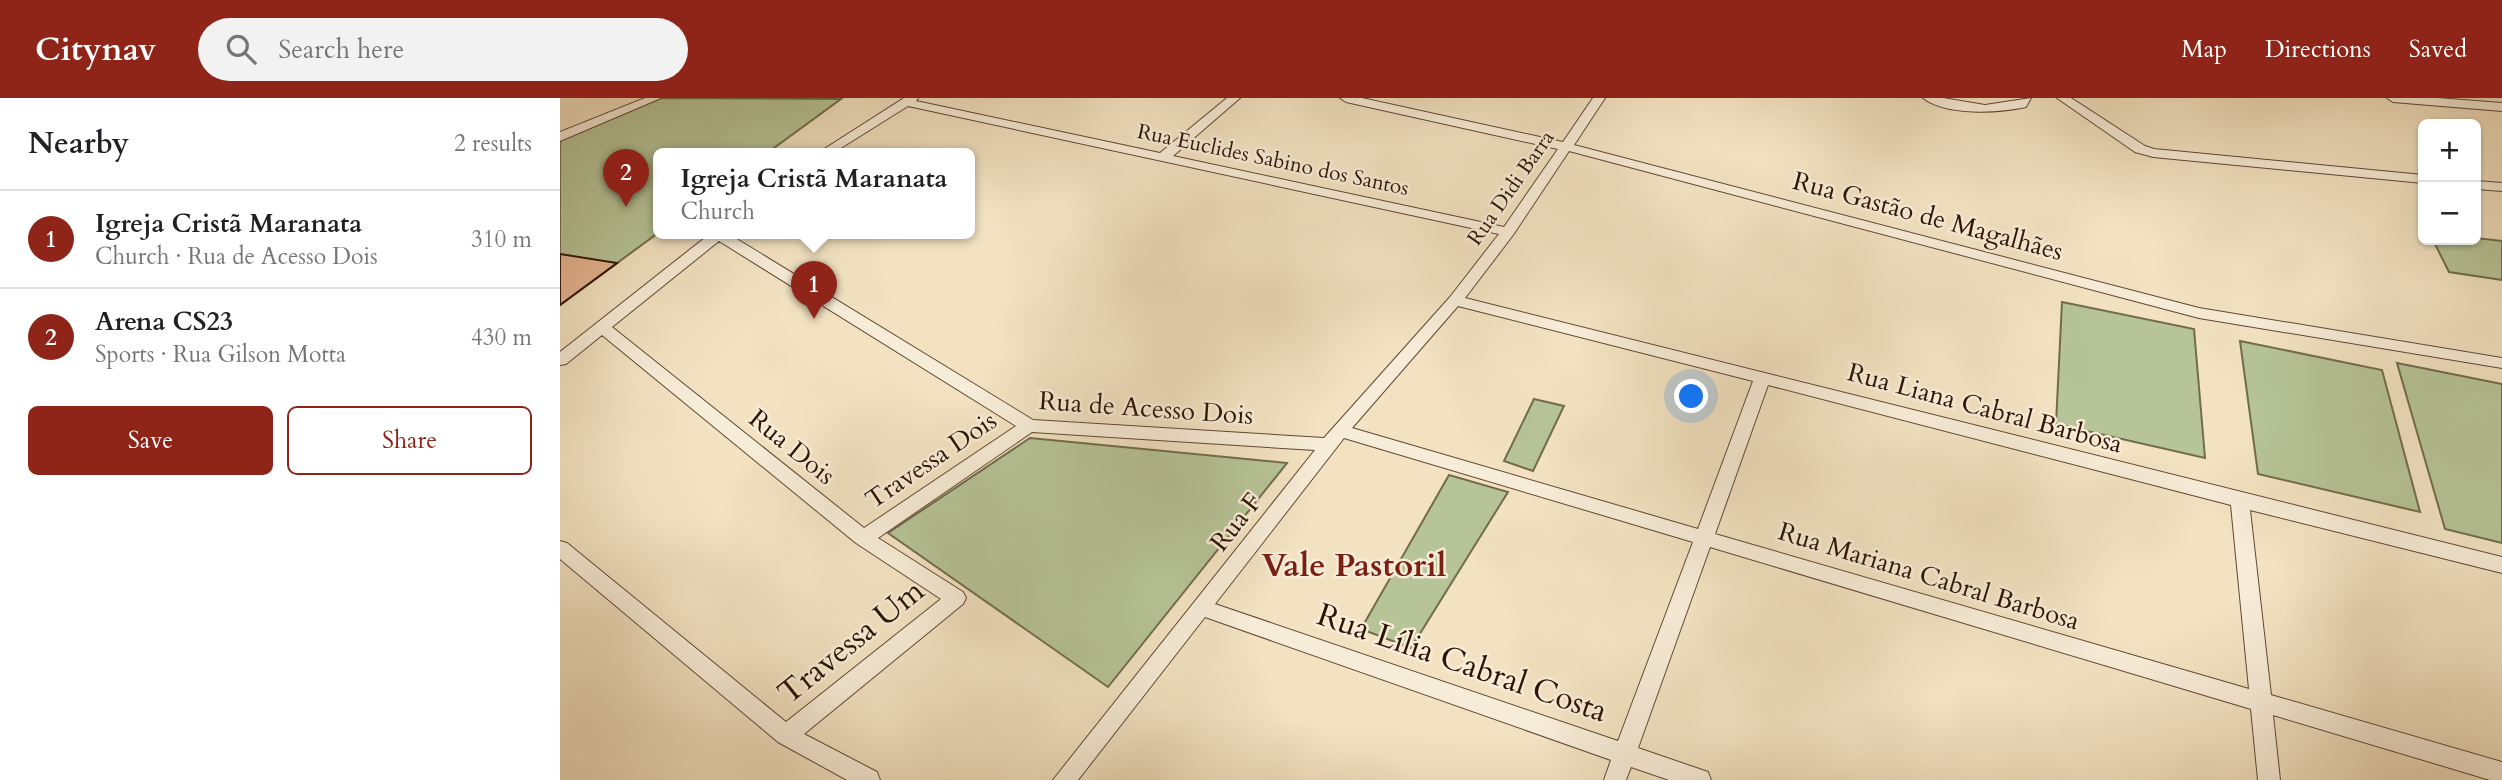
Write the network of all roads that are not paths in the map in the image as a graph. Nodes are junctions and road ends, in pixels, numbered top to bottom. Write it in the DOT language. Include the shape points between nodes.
graph roads {
  1 [pos="655,98"];
  2 [pos="1234,98"];
  3 [pos="1346,98"];
  4 [pos="1599,98"];
  5 [pos="1929,98"];
  6 [pos="2025,98"];
  7 [pos="2063,98"];
  8 [pos="2393,98"];
  9 [pos="909,100"];
  10 [pos="2437,100"];
  11 [pos="2502,107"];
  12 [pos="560,136"];
  13 [pos="1567,147"];
  14 [pos="832,148"];
  15 [pos="1162,158"];
  16 [pos="2418,179"];
  17 [pos="2481,185"];
  18 [pos="2502,187"];
  19 [pos="1508,232"];
  20 [pos="713,239"];
  21 [pos="727,239"];
  22 [pos="1455,300"];
  23 [pos="603,328"];
  24 [pos="560,360"];
  25 [pos="2502,363"];
  26 [pos="1763,376"];
  27 [pos="1029,426"];
  28 [pos="1335,438"];
  29 [pos="2241,503"];
  30 [pos="1702,537"];
  31 [pos="863,538"];
  32 [pos="560,548"];
  33 [pos="2502,565"];
  34 [pos="956,598"];
  35 [pos="1202,607"];
  36 [pos="2263,704"];
  37 [pos="786,735"];
  38 [pos="1625,752"];
  39 [pos="2502,774"];
  40 [pos="869,780"];
  41 [pos="1064,780"];
  42 [pos="1615,780"];
  43 [pos="1700,780"];
  44 [pos="2269,780"];
  1 -- 12 [label="street"];
  2 -- 15 [label="street"];
  3 -- 13 [label="street, Rua Gastão de Magalhães"];
  4 -- 13 [label="street, Rua Didi Barra"];
  5 -- 6 [label="street" via="1992,110 2022,104"];
  7 -- 16 [label="street" via="2153,153"];
  8 -- 10 [label="street"];
  9 -- 14 [label="street"];
  9 -- 15 [label="street, Rua Euclides Sabino dos Santos"];
  10 -- 11 [label="street"];
  13 -- 19 [label="street, Rua Didi Barra"];
  13 -- 25 [label="street, Rua Gastão de Magalhães" via="2199,313"];
  15 -- 19 [label="street, Rua Euclides Sabino dos Santos"];
  17 -- 18 [label="street"];
  19 -- 22 [label="street, Rua Didi Barra"];
  20 -- 23 [label="street"];
  21 -- 27 [label="street, Rua de Acesso Dois"];
  22 -- 26 [label="street, Rua Liana Cabral Barbosa"];
  22 -- 28 [label="street, Rua F"];
  23 -- 24 [label="street"];
  23 -- 31 [label="street, Rua Dois"];
  26 -- 29 [label="street, Rua Liana Cabral Barbosa"];
  26 -- 30 [label="street"];
  27 -- 28 [label="street, Rua de Acesso Dois"];
  27 -- 31 [label="street, Travessa Dois"];
  28 -- 30 [label="street, Rua Mariana Cabral Barbosa"];
  28 -- 35 [label="street, Rua F"];
  29 -- 33 [label="street, Rua Liana Cabral Barbosa"];
  29 -- 36 [label="street"];
  30 -- 36 [label="street, Rua Mariana Cabral Barbosa"];
  30 -- 38 [label="street"];
  31 -- 34 [label="street, Rua Dois"];
  32 -- 37 [label="street"];
  34 -- 37 [label="street, Travessa Um"];
  35 -- 38 [label="street, Rua Lília Cabral Costa"];
  35 -- 41 [label="street, Rua F"];
  36 -- 39 [label="street, Rua Mariana Cabral Barbosa"];
  36 -- 44 [label="street"];
  37 -- 40 [label="street"];
  38 -- 42 [label="street"];
  38 -- 43 [label="street, Rua Lília Cabral Costa"];
}
